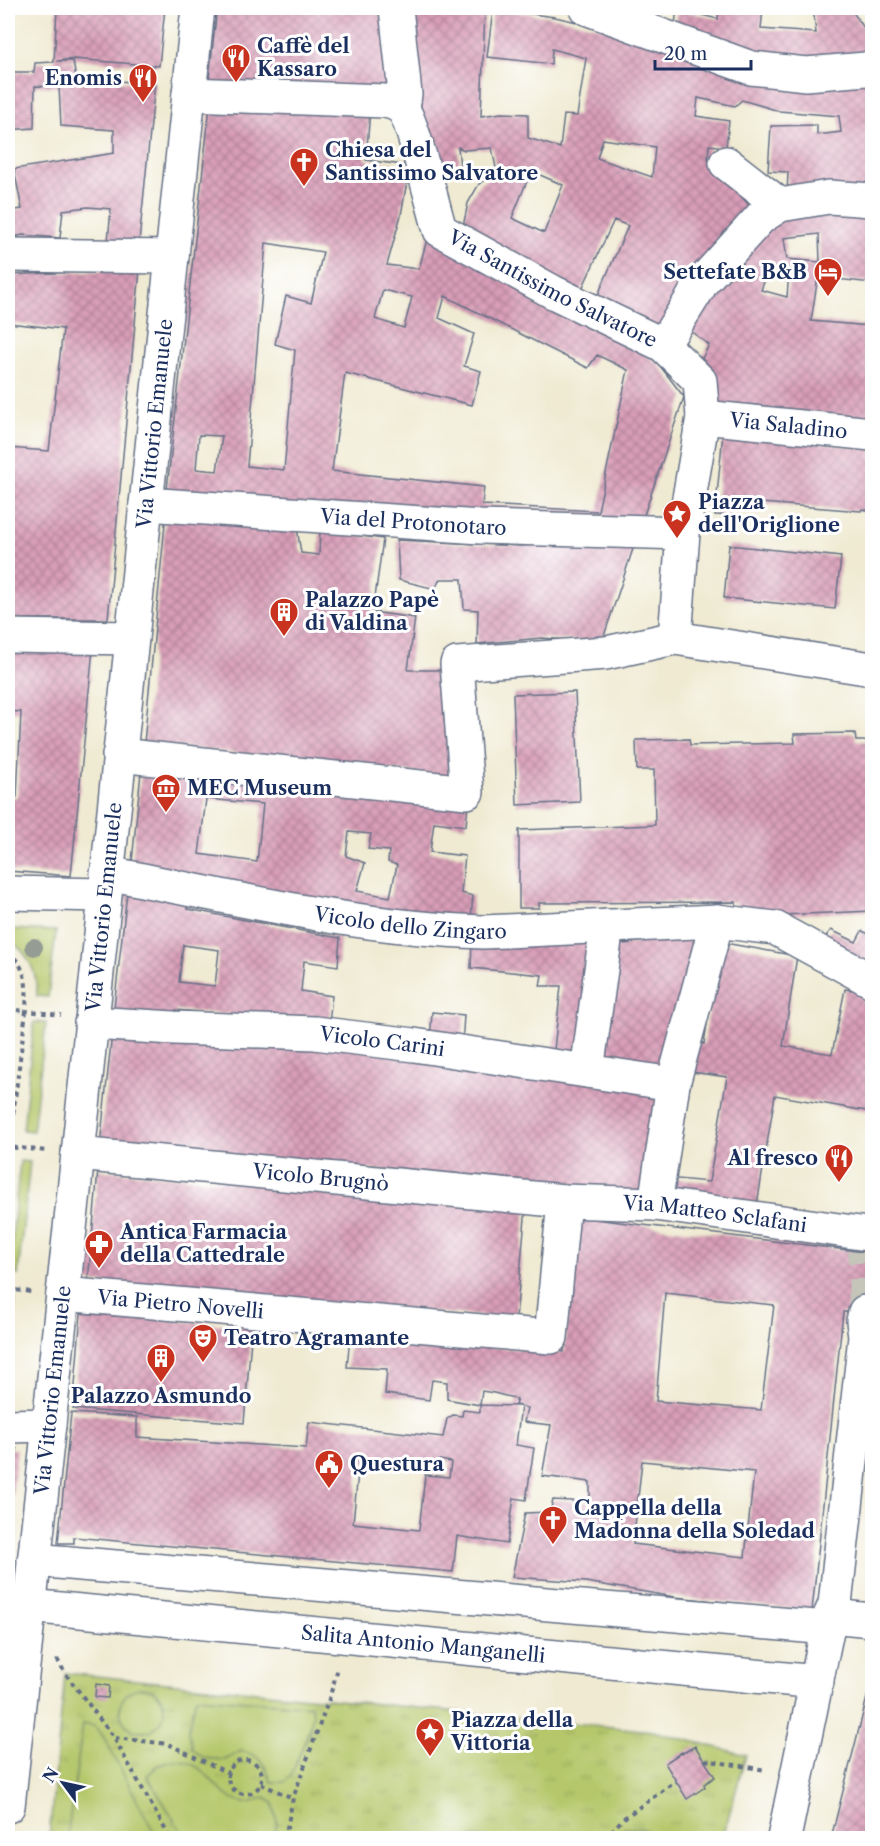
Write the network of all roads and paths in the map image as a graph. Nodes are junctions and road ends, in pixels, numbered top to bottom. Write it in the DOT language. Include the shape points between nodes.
graph roads {
  1 [pos="198,8"];
  2 [pos="396,8"];
  3 [pos="586,8"];
  4 [pos="873,67"];
  5 [pos="189,94"];
  6 [pos="403,109"];
  7 [pos="726,164"];
  8 [pos="873,200"];
  9 [pos="780,205"];
  10 [pos="8,255"];
  11 [pos="171,257"];
  12 [pos="663,345"];
  13 [pos="703,417"];
  14 [pos="873,434"];
  15 [pos="146,504"];
  16 [pos="683,533"];
  17 [pos="8,636"];
  18 [pos="132,638"];
  19 [pos="675,638"];
  20 [pos="873,669"];
  21 [pos="119,755"];
  22 [pos="106,884"];
  23 [pos="8,893"];
  24 [pos="717,921"];
  25 [pos="607,926"];
  26 [pos="8,952"];
  27 [pos="873,981"];
  28 [pos="8,1009"];
  29 [pos="26,1011"];
  30 [pos="91,1023"];
  31 [pos="587,1071"];
  32 [pos="673,1084"];
  33 [pos="8,1147"];
  34 [pos="78,1154"];
  35 [pos="8,1161"];
  36 [pos="564,1201"];
  37 [pos="655,1204"];
  38 [pos="868,1233"];
  39 [pos="63,1293"];
  40 [pos="867,1318"];
  41 [pos="49,1425"];
  42 [pos="8,1426"];
  43 [pos="34,1560"];
  44 [pos="29,1606"];
  45 [pos="831,1616"];
  46 [pos="873,1620"];
  47 [pos="347,1636"];
  48 [pos="54,1654"];
  49 [pos="817,1682"];
  50 [pos="114,1738"];
  51 [pos="705,1760"];
  52 [pos="228,1773"];
  53 [pos="798,1775"];
  54 [pos="676,1781"];
  55 [pos="261,1784"];
  56 [pos="293,1798"];
  57 [pos="8,1806"];
  58 [pos="170,1839"];
  59 [pos="285,1839"];
  60 [pos="605,1839"];
  61 [pos="784,1839"];
  1 -- 5 [label="street, Via Vittorio Emanuele"];
  2 -- 6 [label="street" via="405,94"];
  3 -- 4 [label="street" via="751,68 806,74"];
  5 -- 6 [label="street" via="385,101"];
  5 -- 11 [label="street, Via Vittorio Emanuele"];
  6 -- 12 [label="street, Via Santissimo Salvatore" via="440,230 553,292"];
  7 -- 9 [label="street"];
  8 -- 9 [label="street" via="829,196"];
  9 -- 12 [label="street" via="761,217 703,281"];
  10 -- 11 [label="street"];
  11 -- 15 [label="street, Via Vittorio Emanuele"];
  12 -- 13 [label="street, Via Santissimo Salvatore" via="700,381"];
  13 -- 14 [label="street, Via Saladino"];
  13 -- 16 [label="street, Via Santissimo Salvatore"];
  15 -- 16 [label="street, Via del Protonotaro" via="480,527"];
  15 -- 18 [label="street, Via Vittorio Emanuele"];
  16 -- 19 [label="street, Via Santissimo Salvatore"];
  17 -- 18 [label="street"];
  18 -- 21 [label="street, Via Vittorio Emanuele"];
  19 -- 20 [label="street"];
  19 -- 21 [label="street" via="606,653 458,664 467,792"];
  21 -- 22 [label="street, Via Vittorio Emanuele"];
  22 -- 23 [label="street, Vicolo dello Zingaro"];
  22 -- 25 [label="street, Vicolo dello Zingaro" via="346,920 451,931"];
  22 -- 30 [label="street, Via Vittorio Emanuele"];
  24 -- 25 [label="street, Vicolo dello Zingaro"];
  24 -- 27 [label="street, Vicolo dello Zingaro" via="775,928"];
  24 -- 32 [label="street"];
  25 -- 31 [label="street"];
  26 -- 29 [label="path" via="25,974"];
  28 -- 29 [label="path"];
  29 -- 33 [label="path"];
  30 -- 31 [label="street, Vicolo Carini" via="315,1033"];
  30 -- 34 [label="street, Via Vittorio Emanuele"];
  31 -- 32 [label="street, Vicolo Carini"];
  32 -- 37 [label="street"];
  33 -- 34 [label="path"];
  33 -- 35 [label="path"];
  34 -- 36 [label="street, Vicolo Brugnò"];
  34 -- 39 [label="street, Via Vittorio Emanuele"];
  36 -- 37 [label="street, Via Matteo Sclafani"];
  36 -- 39 [label="street, Via Pietro Novelli" via="551,1337"];
  37 -- 38 [label="street, Via Matteo Sclafani"];
  39 -- 41 [label="street, Via Vittorio Emanuele"];
  40 -- 45 [label="street"];
  41 -- 42 [label="street"];
  41 -- 43 [label="street, Via Vittorio Emanuele"];
  43 -- 44 [label="street, Via Vittorio Emanuele"];
  43 -- 45 [label="street"];
  44 -- 47 [label="street, Salita Antonio Manganelli"];
  44 -- 57 [label="street, Via Vittorio Emanuele"];
  45 -- 46 [label="street"];
  45 -- 49 [label="street"];
  47 -- 49 [label="street, Salita Antonio Manganelli"];
  47 -- 56 [label="path"];
  48 -- 50 [label="path"];
  49 -- 53 [label="street"];
  50 -- 52 [label="path" via="168,1744"];
  50 -- 58 [label="path"];
  51 -- 53 [label="path"];
  52 -- 55 [label="path" via="228,1784 236,1792 248,1794"];
  52 -- 55 [label="path" via="239,1760 250,1760 261,1772"];
  53 -- 61 [label="street"];
  54 -- 60 [label="path" via="624,1818"];
  55 -- 56 [label="path"];
  56 -- 59 [label="path"];
}
